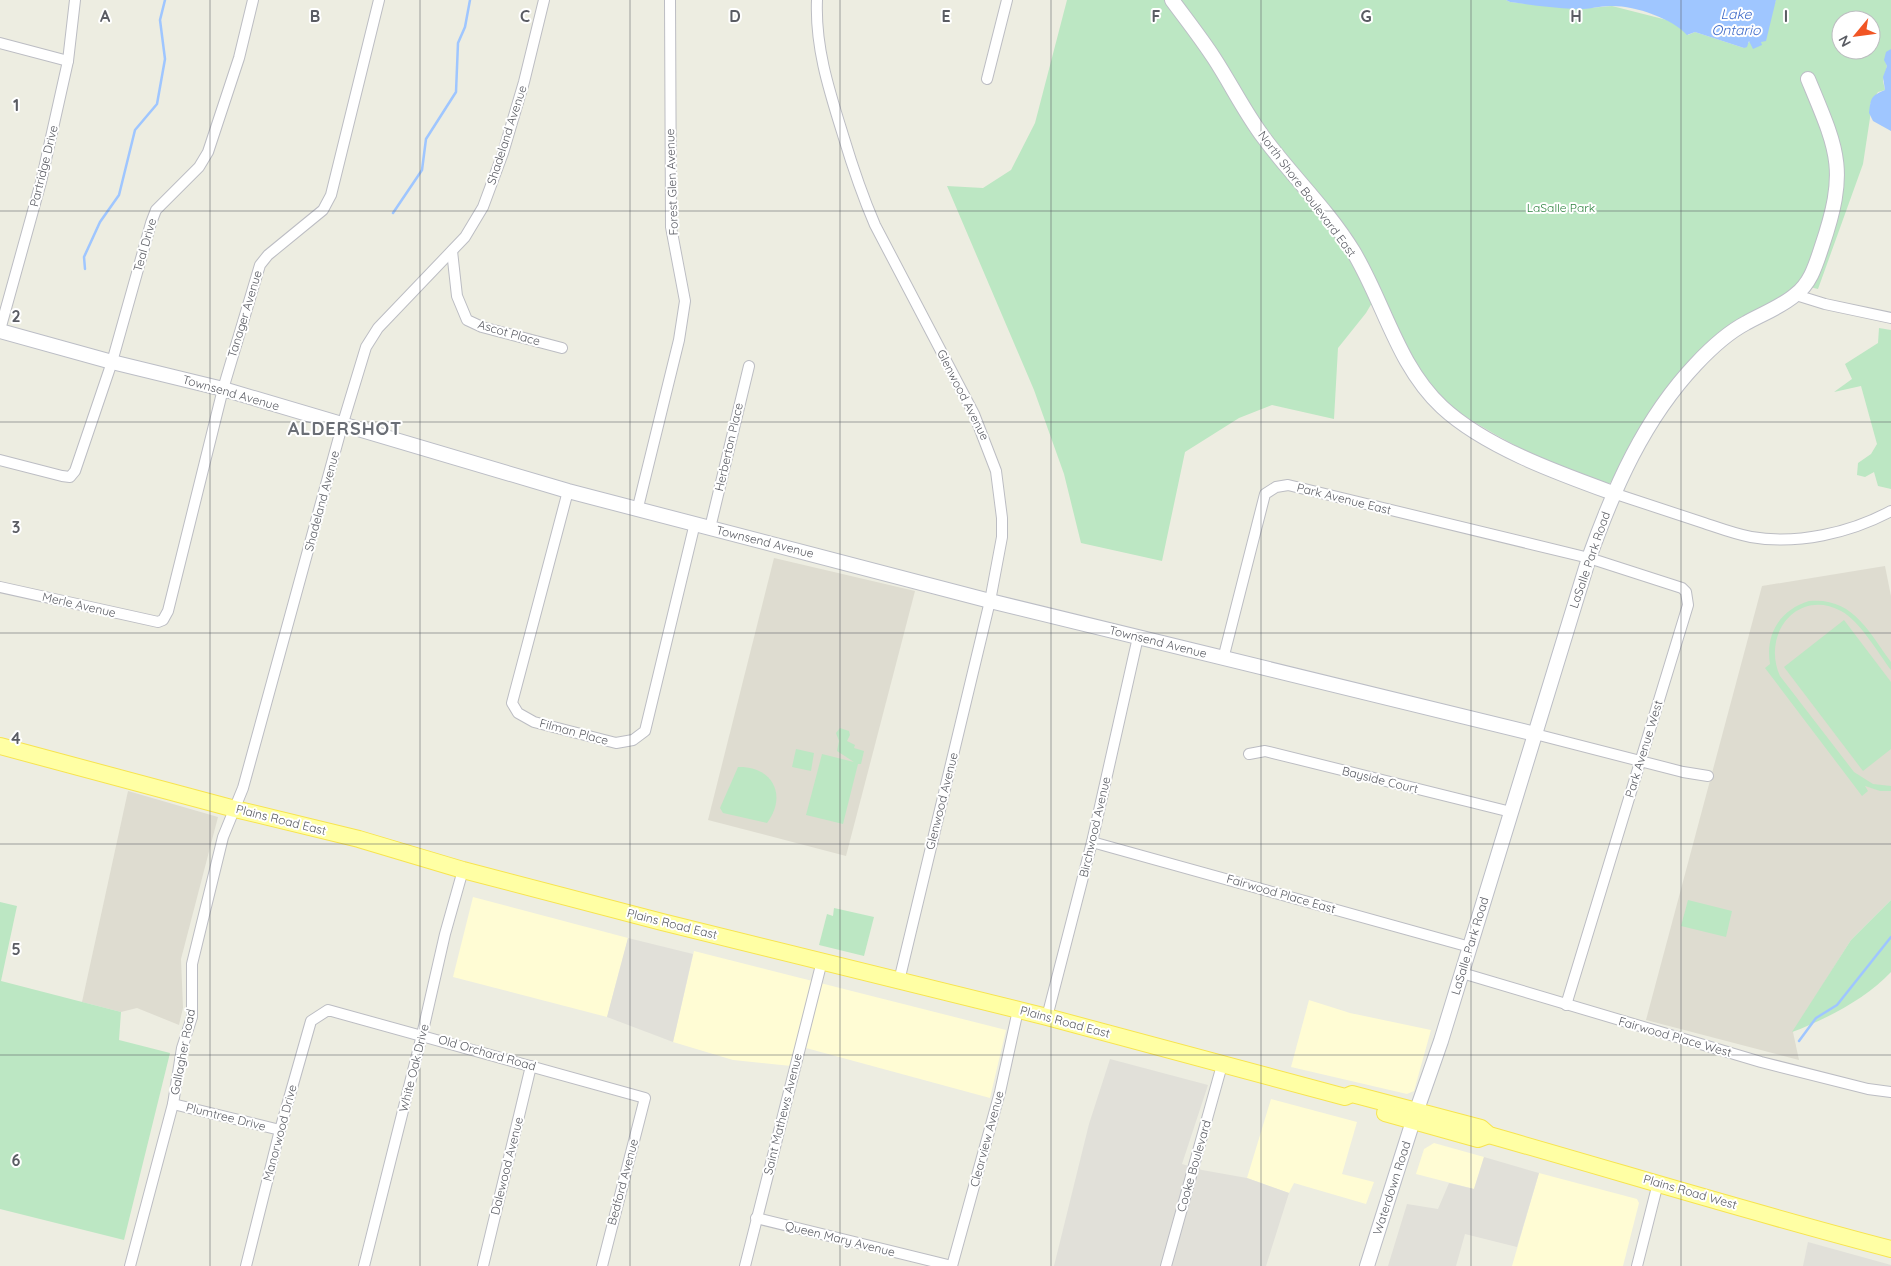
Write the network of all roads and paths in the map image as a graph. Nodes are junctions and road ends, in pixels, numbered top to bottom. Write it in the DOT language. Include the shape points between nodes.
graph roads {
  1 [pos="75,0"];
  2 [pos="253,0"];
  3 [pos="379,0"];
  4 [pos="544,0"];
  5 [pos="670,0"];
  6 [pos="817,0"];
  7 [pos="1007,0"];
  8 [pos="1172,0"];
  9 [pos="0,43"];
  10 [pos="68,61"];
  11 [pos="1808,79"];
  12 [pos="987,80"];
  13 [pos="452,251"];
  14 [pos="1796,295"];
  15 [pos="1891,318"];
  16 [pos="0,331"];
  17 [pos="562,348"];
  18 [pos="112,362"];
  19 [pos="749,366"];
  20 [pos="223,389"];
  21 [pos="342,426"];
  22 [pos="0,460"];
  23 [pos="568,491"];
  24 [pos="1613,493"];
  25 [pos="638,508"];
  26 [pos="1891,512"];
  27 [pos="695,523"];
  28 [pos="710,528"];
  29 [pos="1589,558"];
  30 [pos="0,587"];
  31 [pos="990,601"];
  32 [pos="158,622"];
  33 [pos="1138,636"];
  34 [pos="1224,659"];
  35 [pos="1535,734"];
  36 [pos="0,746"];
  37 [pos="1249,754"];
  38 [pos="1640,760"];
  39 [pos="1708,776"];
  40 [pos="235,809"];
  41 [pos="1511,812"];
  42 [pos="1092,842"];
  43 [pos="463,870"];
  44 [pos="1470,947"];
  45 [pos="822,962"];
  46 [pos="1462,973"];
  47 [pos="899,981"];
  48 [pos="1566,1005"];
  49 [pos="328,1010"];
  50 [pos="1018,1010"];
  51 [pos="1047,1017"];
  52 [pos="422,1035"];
  53 [pos="1222,1065"];
  54 [pos="531,1066"];
  55 [pos="1891,1092"];
  56 [pos="645,1098"];
  57 [pos="173,1104"];
  58 [pos="1415,1116"];
  59 [pos="280,1130"];
  60 [pos="1658,1183"];
  61 [pos="756,1218"];
  62 [pos="1891,1249"];
  63 [pos="130,1266"];
  64 [pos="246,1266"];
  65 [pos="364,1266"];
  66 [pos="483,1266"];
  67 [pos="602,1266"];
  68 [pos="745,1266"];
  69 [pos="952,1266"];
  70 [pos="1166,1266"];
  71 [pos="1367,1266"];
  72 [pos="1636,1266"];
  1 -- 10 [label="street, Partridge Drive"];
  2 -- 18 [label="street, Teal Drive" via="239,58 208,152 199,167 156,210"];
  3 -- 20 [label="street, Tanager Avenue" via="331,195 323,210 260,265"];
  4 -- 13 [label="street, Shadeland Avenue" via="500,162 483,207 466,237"];
  5 -- 25 [label="street, Forest Glen Avenue" via="671,226 685,301 679,340"];
  6 -- 31 [label="street, Glenwood Avenue" via="820,56 862,196 974,414 996,471 1002,536"];
  7 -- 12 [label="street"];
  8 -- 24 [label="street, North Shore Boulevard East" via="1213,56 1262,136 1352,249 1405,358 1426,390 1458,421 1482,435 1548,468"];
  9 -- 10 [label="street"];
  10 -- 16 [label="street, Partridge Drive" via="41,182"];
  11 -- 14 [label="street, LaSalle Park Road" via="1833,140 1838,171 1837,191 1816,265 1808,282"];
  13 -- 17 [label="street, Ascot Place" via="457,296 467,320"];
  13 -- 21 [label="street, Shadeland Avenue" via="378,328 366,347"];
  14 -- 15 [label="street"];
  14 -- 24 [label="street, LaSalle Park Road" via="1736,329 1697,363 1664,402 1640,439"];
  16 -- 18 [label="street, Townsend Avenue"];
  18 -- 20 [label="street, Townsend Avenue"];
  18 -- 22 [label="street, Teal Drive" via="75,471 70,476"];
  19 -- 28 [label="street, Herberton Place"];
  20 -- 21 [label="street, Townsend Avenue"];
  20 -- 32 [label="street, Tanager Avenue" via="168,611"];
  21 -- 23 [label="street, Townsend Avenue"];
  21 -- 40 [label="street, Shadeland Avenue" via="272,689"];
  23 -- 25 [label="street, Townsend Avenue"];
  23 -- 27 [label="street, Filman Place" via="512,703 518,712 534,722 616,743 633,740 645,731"];
  24 -- 26 [label="street" via="1735,533 1769,539 1788,540 1847,529"];
  24 -- 29 [label="street, LaSalle Park Road"];
  25 -- 27 [label="street, Townsend Avenue"];
  27 -- 28 [label="street, Townsend Avenue"];
  28 -- 31 [label="street, Townsend Avenue"];
  29 -- 34 [label="street, Park Avenue East" via="1288,485 1276,487 1265,494 1260,509"];
  29 -- 35 [label="street, LaSalle Park Road"];
  29 -- 38 [label="street, Park Avenue West" via="1677,585 1688,598"];
  30 -- 32 [label="street, Merle Avenue"];
  31 -- 33 [label="street, Townsend Avenue"];
  31 -- 47 [label="street, Glenwood Avenue"];
  33 -- 34 [label="street, Townsend Avenue"];
  33 -- 42 [label="street, Birchwood Avenue"];
  34 -- 35 [label="street, Townsend Avenue"];
  35 -- 38 [label="street"];
  35 -- 41 [label="street, LaSalle Park Road"];
  36 -- 40 [label="main road, Plains Road East"];
  37 -- 41 [label="street, Bayside Court" via="1265,751"];
  38 -- 39 [label="street"];
  38 -- 48 [label="street, Park Avenue West"];
  40 -- 43 [label="main road, Plains Road East" via="359,839"];
  40 -- 57 [label="street, Gallagher Road" via="223,837 192,964 192,1017 182,1048"];
  41 -- 44 [label="street, LaSalle Park Road"];
  42 -- 44 [label="street, Fairwood Place East"];
  42 -- 51 [label="street, Birchwood Avenue"];
  43 -- 45 [label="main road, Plains Road East"];
  43 -- 52 [label="street, White Oak Drive"];
  44 -- 46 [label="street, LaSalle Park Road"];
  45 -- 47 [label="main road, Plains Road East"];
  45 -- 61 [label="street, Saint Mathews Avenue"];
  46 -- 48 [label="street, Fairwood Place West"];
  46 -- 58 [label="street, LaSalle Park Road"];
  47 -- 50 [label="main road, Plains Road East"];
  48 -- 55 [label="street, Fairwood Place West" via="1761,1062"];
  49 -- 52 [label="street, Old Orchard Road"];
  49 -- 59 [label="street, Manorwood Drive" via="311,1021"];
  50 -- 51 [label="main road, Plains Road East"];
  50 -- 69 [label="street, Clearview Avenue" via="1000,1092"];
  51 -- 53 [label="main road, Plains Road East"];
  52 -- 54 [label="street, Old Orchard Road"];
  52 -- 65 [label="street, White Oak Drive"];
  53 -- 58 [label="main road, Plains Road East" via="1345,1097 1352,1094"];
  53 -- 70 [label="street, Cooke Boulevard"];
  54 -- 56 [label="street, Old Orchard Road"];
  54 -- 66 [label="street, Dalewood Avenue"];
  56 -- 67 [label="street, Bedford Avenue"];
  57 -- 59 [label="street, Plumtree Drive"];
  57 -- 63 [label="street, Gallagher Road"];
  58 -- 60 [label="main road, Plains Road West" via="1481,1128 1489,1135"];
  58 -- 71 [label="street, Waterdown Road"];
  59 -- 64 [label="street, Manorwood Drive"];
  60 -- 62 [label="main road, Plains Road West"];
  60 -- 72 [label="street"];
  61 -- 68 [label="street, Saint Mathews Avenue"];
  61 -- 69 [label="street, Queen Mary Avenue"];
}
